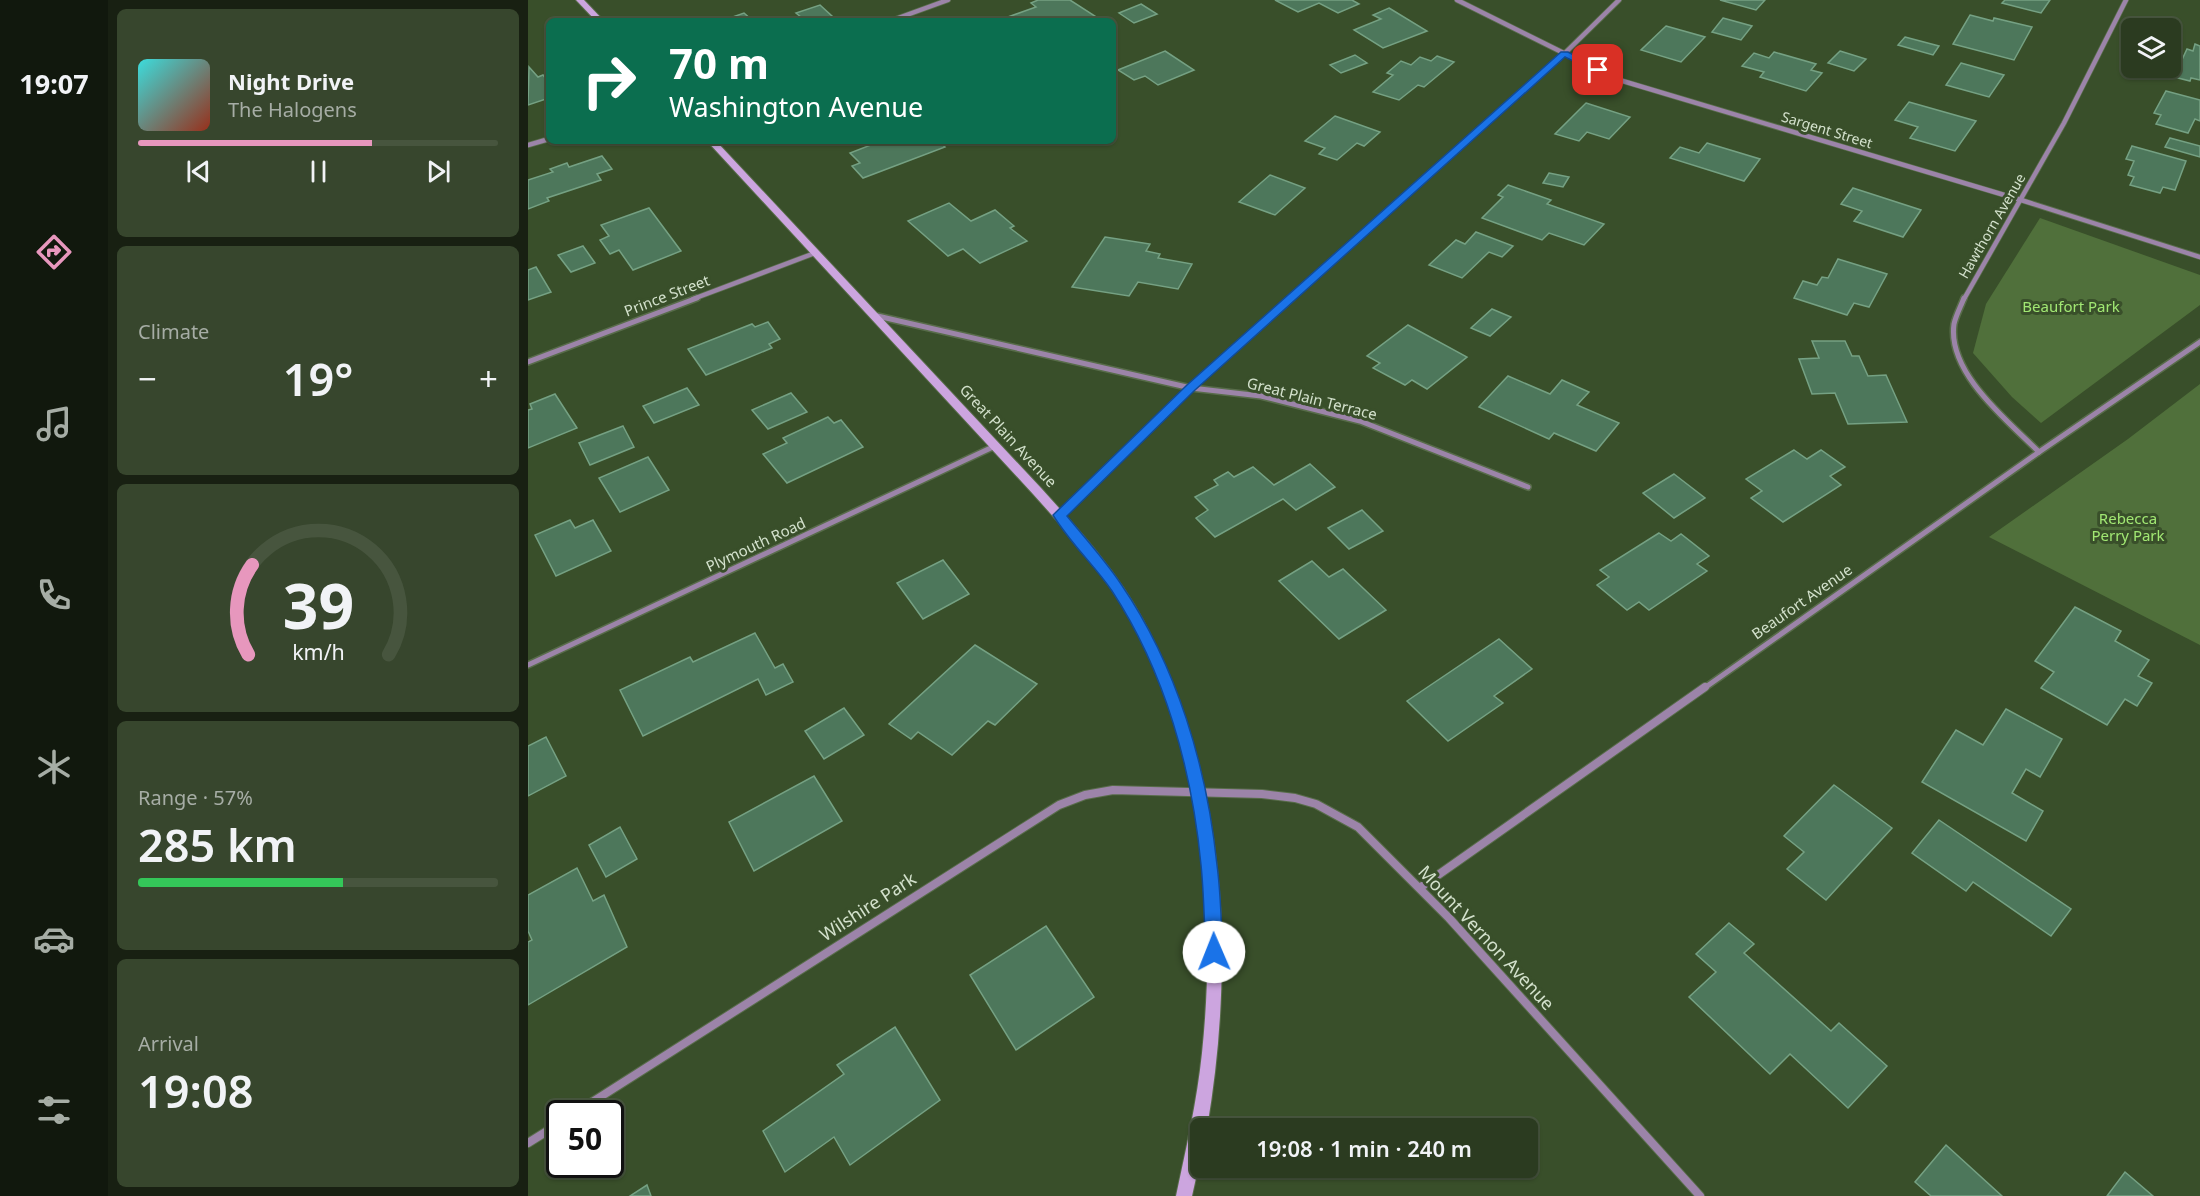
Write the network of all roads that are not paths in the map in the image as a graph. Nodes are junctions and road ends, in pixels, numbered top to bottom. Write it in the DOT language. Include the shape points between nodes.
graph roads {
  1 [pos="580,0"];
  2 [pos="948,0"];
  3 [pos="1457,0"];
  4 [pos="1619,0"];
  5 [pos="2126,0"];
  6 [pos="597,18"];
  7 [pos="898,18"];
  8 [pos="1564,54"];
  9 [pos="546,140"];
  10 [pos="714,144"];
  11 [pos="528,145"];
  12 [pos="2021,200"];
  13 [pos="815,253"];
  14 [pos="2200,257"];
  15 [pos="873,315"];
  16 [pos="2200,342"];
  17 [pos="528,362"];
  18 [pos="1191,388"];
  19 [pos="995,446"];
  20 [pos="2039,452"];
  21 [pos="1528,487"];
  22 [pos="1060,515"];
  23 [pos="528,665"];
  24 [pos="1198,791"];
  25 [pos="1420,887"];
  26 [pos="595,1100"];
  27 [pos="546,1132"];
  28 [pos="528,1143"];
  29 [pos="1184,1196"];
  30 [pos="1700,1196"];
  1 -- 6 [label="main road"];
  2 -- 7 [label="street"];
  3 -- 8 [label="street, Sargent Street"];
  4 -- 8 [label="street"];
  5 -- 12 [label="street, Hawthorn Avenue"];
  8 -- 12 [label="street, Sargent Street" via="1616,79"];
  8 -- 18 [label="street"];
  9 -- 11 [label="street"];
  10 -- 13 [label="main road, Great Plain Avenue"];
  12 -- 14 [label="street, Sargent Street"];
  12 -- 20 [label="street, Hawthorn Avenue" via="1965,296 1954,326 1956,352 1973,384"];
  13 -- 15 [label="main road, Great Plain Avenue"];
  13 -- 17 [label="street, Prince Street"];
  15 -- 18 [label="street, Great Plain Terrace"];
  15 -- 19 [label="main road, Great Plain Avenue"];
  16 -- 20 [label="street, Beaufort Avenue"];
  18 -- 21 [label="street, Great Plain Terrace" via="1261,396 1360,421"];
  18 -- 22 [label="street"];
  19 -- 22 [label="main road, Great Plain Avenue"];
  19 -- 23 [label="street, Plymouth Road"];
  20 -- 25 [label="street, Beaufort Avenue"];
  22 -- 24 [label="main road, Great Plain Avenue" via="1116,587 1157,659 1175,706"];
  24 -- 25 [label="street, Mount Vernon Avenue" via="1273,796 1316,804 1358,827"];
  24 -- 26 [label="street, Wilshire Park" via="1113,790 1059,805"];
  24 -- 29 [label="main road, Great Plain Avenue" via="1214,920 1214,968 1205,1084 1194,1159"];
  25 -- 30 [label="street, Mount Vernon Avenue"];
  27 -- 28 [label="street"];
}
